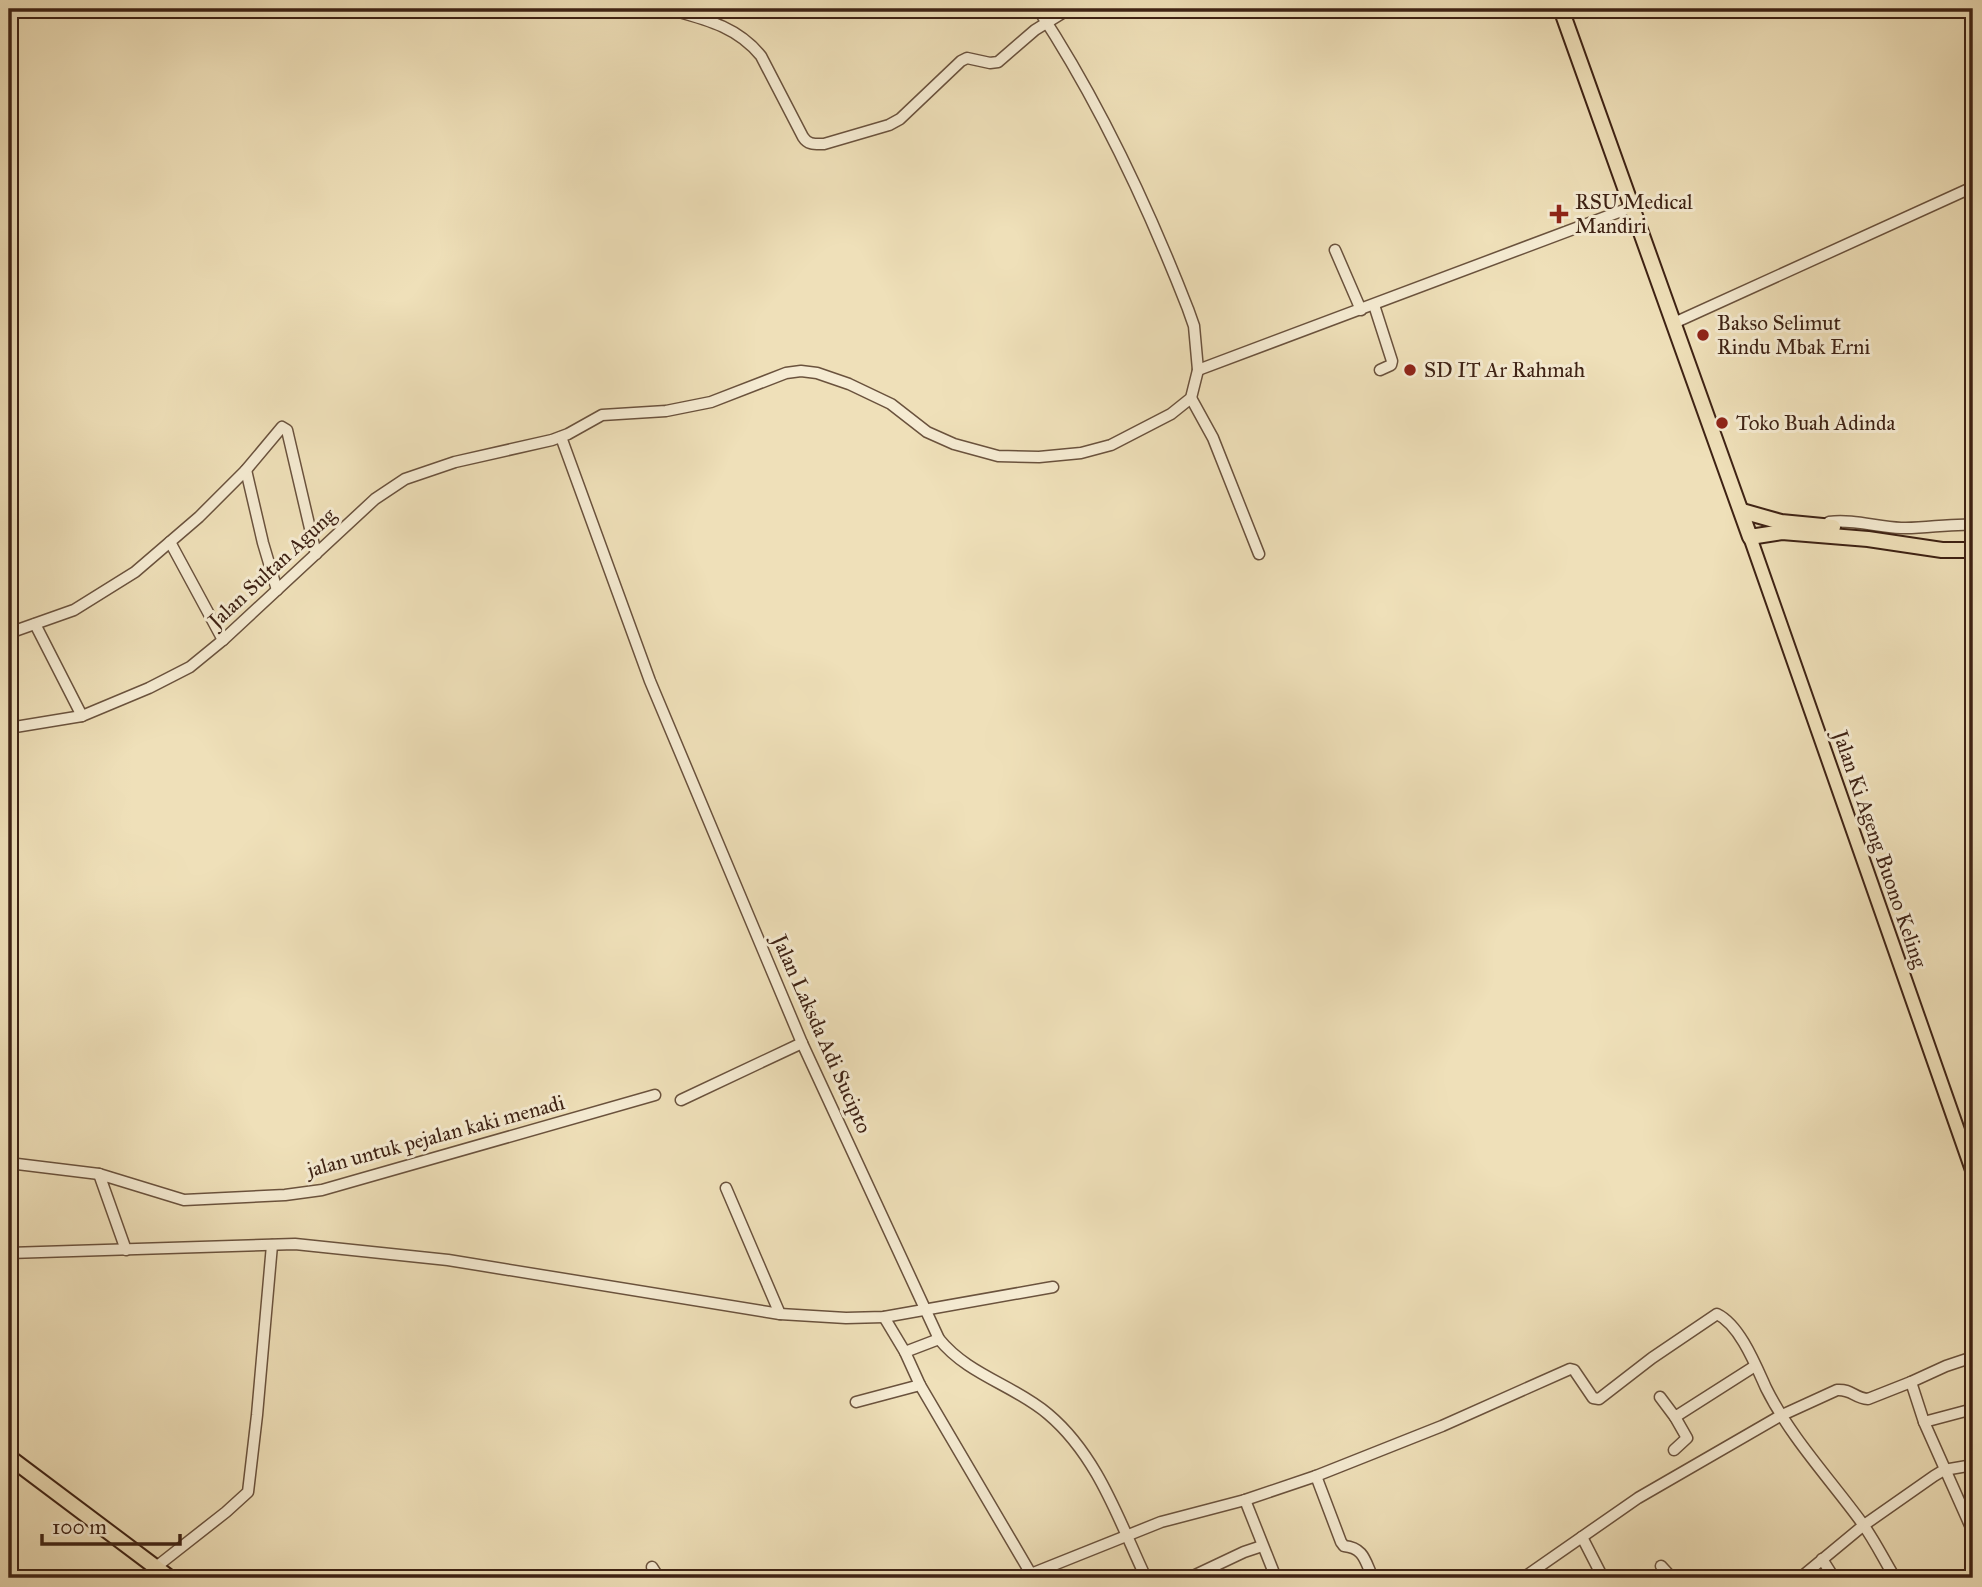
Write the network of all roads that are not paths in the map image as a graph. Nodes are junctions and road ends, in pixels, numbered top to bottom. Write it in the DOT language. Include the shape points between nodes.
graph roads {
  1 [pos="668,9"];
  2 [pos="1038,9"];
  3 [pos="1069,9"];
  4 [pos="1561,9"];
  5 [pos="1047,22"];
  6 [pos="1973,187"];
  7 [pos="1632,207"];
  8 [pos="1335,250"];
  9 [pos="1374,305"];
  10 [pos="1361,310"];
  11 [pos="1674,323"];
  12 [pos="1198,370"];
  13 [pos="1380,370"];
  14 [pos="1191,398"];
  15 [pos="561,437"];
  16 [pos="246,470"];
  17 [pos="1742,511"];
  18 [pos="1973,525"];
  19 [pos="1826,531"];
  20 [pos="1750,537"];
  21 [pos="170,542"];
  22 [pos="1973,550"];
  23 [pos="316,554"];
  24 [pos="1259,554"];
  25 [pos="277,590"];
  26 [pos="35,624"];
  27 [pos="9,633"];
  28 [pos="223,640"];
  29 [pos="82,716"];
  30 [pos="9,728"];
  31 [pos="802,1043"];
  32 [pos="655,1095"];
  33 [pos="681,1100"];
  34 [pos="9,1163"];
  35 [pos="1973,1170"];
  36 [pos="99,1174"];
  37 [pos="726,1188"];
  38 [pos="272,1245"];
  39 [pos="126,1250"];
  40 [pos="9,1253"];
  41 [pos="1053,1287"];
  42 [pos="926,1310"];
  43 [pos="780,1314"];
  44 [pos="884,1317"];
  45 [pos="939,1339"];
  46 [pos="905,1352"];
  47 [pos="1973,1357"];
  48 [pos="1755,1366"];
  49 [pos="1911,1382"];
  50 [pos="920,1385"];
  51 [pos="1660,1397"];
  52 [pos="856,1402"];
  53 [pos="1973,1409"];
  54 [pos="1780,1416"];
  55 [pos="1675,1417"];
  56 [pos="1924,1422"];
  57 [pos="1674,1450"];
  58 [pos="9,1457"];
  59 [pos="1973,1465"];
  60 [pos="1944,1470"];
  61 [pos="1316,1476"];
  62 [pos="1245,1500"];
  63 [pos="1864,1525"];
  64 [pos="1973,1532"];
  65 [pos="1126,1534"];
  66 [pos="1583,1537"];
  67 [pos="1262,1546"];
  68 [pos="1822,1559"];
  69 [pos="1661,1566"];
  70 [pos="652,1567"];
  71 [pos="160,1574"];
  72 [pos="1032,1576"];
  73 [pos="659,1578"];
  74 [pos="1146,1578"];
  75 [pos="1189,1578"];
  76 [pos="1276,1578"];
  77 [pos="1373,1578"];
  78 [pos="1523,1578"];
  79 [pos="1604,1578"];
  80 [pos="1672,1578"];
  81 [pos="1800,1578"];
  82 [pos="1834,1578"];
  83 [pos="1895,1578"];
  1 -- 5 [label="street" via="730,28 752,46 803,137 815,144 889,125 961,61 998,62"];
  2 -- 5 [label="street"];
  3 -- 5 [label="street"];
  4 -- 7 [label="highway"];
  5 -- 12 [label="street" via="1123,157 1171,266 1194,326"];
  6 -- 11 [label="street"];
  7 -- 9 [label="street"];
  7 -- 11 [label="highway"];
  8 -- 10 [label="street"];
  9 -- 10 [label="street"];
  9 -- 13 [label="street" via="1392,361"];
  10 -- 12 [label="street"];
  11 -- 17 [label="highway"];
  12 -- 14 [label="street"];
  14 -- 15 [label="street, Jalan Sultan Agung" via="1171,414 1111,445 1081,453 998,456 927,432 891,404 849,384 801,371 701,405 602,415"];
  14 -- 24 [label="street" via="1213,438"];
  15 -- 23 [label="street, Jalan Sultan Agung" via="455,461 405,479 375,499"];
  15 -- 31 [label="street, Jalan Laksda Adi Sucipto" via="650,681"];
  16 -- 21 [label="street"];
  16 -- 23 [label="street" via="279,429 286,428"];
  16 -- 25 [label="street"];
  17 -- 19 [label="highway"];
  17 -- 20 [label="highway"];
  18 -- 19 [label="street" via="1900,528 1845,521 1829,523"];
  19 -- 20 [label="highway"];
  19 -- 22 [label="highway" via="1944,542"];
  20 -- 35 [label="main road, Jalan Ki Ageng Buono Keling"];
  21 -- 26 [label="street" via="135,572 74,610"];
  21 -- 28 [label="street"];
  23 -- 25 [label="street, Jalan Sultan Agung"];
  25 -- 28 [label="street, Jalan Sultan Agung"];
  26 -- 27 [label="street"];
  26 -- 29 [label="street"];
  28 -- 29 [label="street, Jalan Sultan Agung" via="190,667"];
  29 -- 30 [label="street, Jalan Sultan Agung"];
  31 -- 33 [label="street"];
  31 -- 42 [label="street, Jalan Laksda Adi Sucipto"];
  32 -- 36 [label="street, jalan untuk pejalan kaki menadi" via="322,1190 184,1200"];
  34 -- 36 [label="street, jalan untuk pejalan kaki menadi"];
  36 -- 39 [label="street"];
  37 -- 43 [label="street"];
  38 -- 39 [label="street"];
  38 -- 43 [label="street" via="447,1260"];
  38 -- 71 [label="street" via="248,1492"];
  39 -- 40 [label="street"];
  41 -- 42 [label="street"];
  42 -- 44 [label="street"];
  42 -- 45 [label="street, Jalan Laksda Adi Sucipto"];
  43 -- 44 [label="street"];
  44 -- 46 [label="street"];
  45 -- 46 [label="street"];
  45 -- 65 [label="street, Jalan Laksda Adi Sucipto" via="960,1361 1024,1397 1071,1436"];
  46 -- 50 [label="street"];
  47 -- 49 [label="street"];
  48 -- 54 [label="street"];
  48 -- 55 [label="street"];
  48 -- 61 [label="street" via="1735,1331 1717,1314 1600,1399 1593,1398 1570,1369"];
  49 -- 54 [label="street" via="1868,1399 1837,1390"];
  49 -- 56 [label="street"];
  50 -- 52 [label="street"];
  50 -- 72 [label="street"];
  51 -- 55 [label="street"];
  53 -- 56 [label="street"];
  54 -- 63 [label="street"];
  54 -- 66 [label="street" via="1638,1498"];
  55 -- 57 [label="street" via="1688,1438"];
  56 -- 60 [label="street"];
  58 -- 71 [label="highway"];
  59 -- 60 [label="street"];
  60 -- 63 [label="street"];
  60 -- 64 [label="street"];
  61 -- 62 [label="street"];
  61 -- 77 [label="street" via="1341,1542 1357,1548"];
  62 -- 65 [label="street"];
  62 -- 67 [label="street"];
  63 -- 68 [label="street"];
  63 -- 83 [label="street"];
  65 -- 72 [label="street"];
  65 -- 74 [label="street, Jalan Laksda Adi Sucipto"];
  66 -- 78 [label="street"];
  66 -- 79 [label="street"];
  67 -- 75 [label="street"];
  67 -- 76 [label="street"];
  68 -- 81 [label="street"];
  68 -- 82 [label="street"];
  69 -- 80 [label="street"];
  70 -- 73 [label="street"];
}
